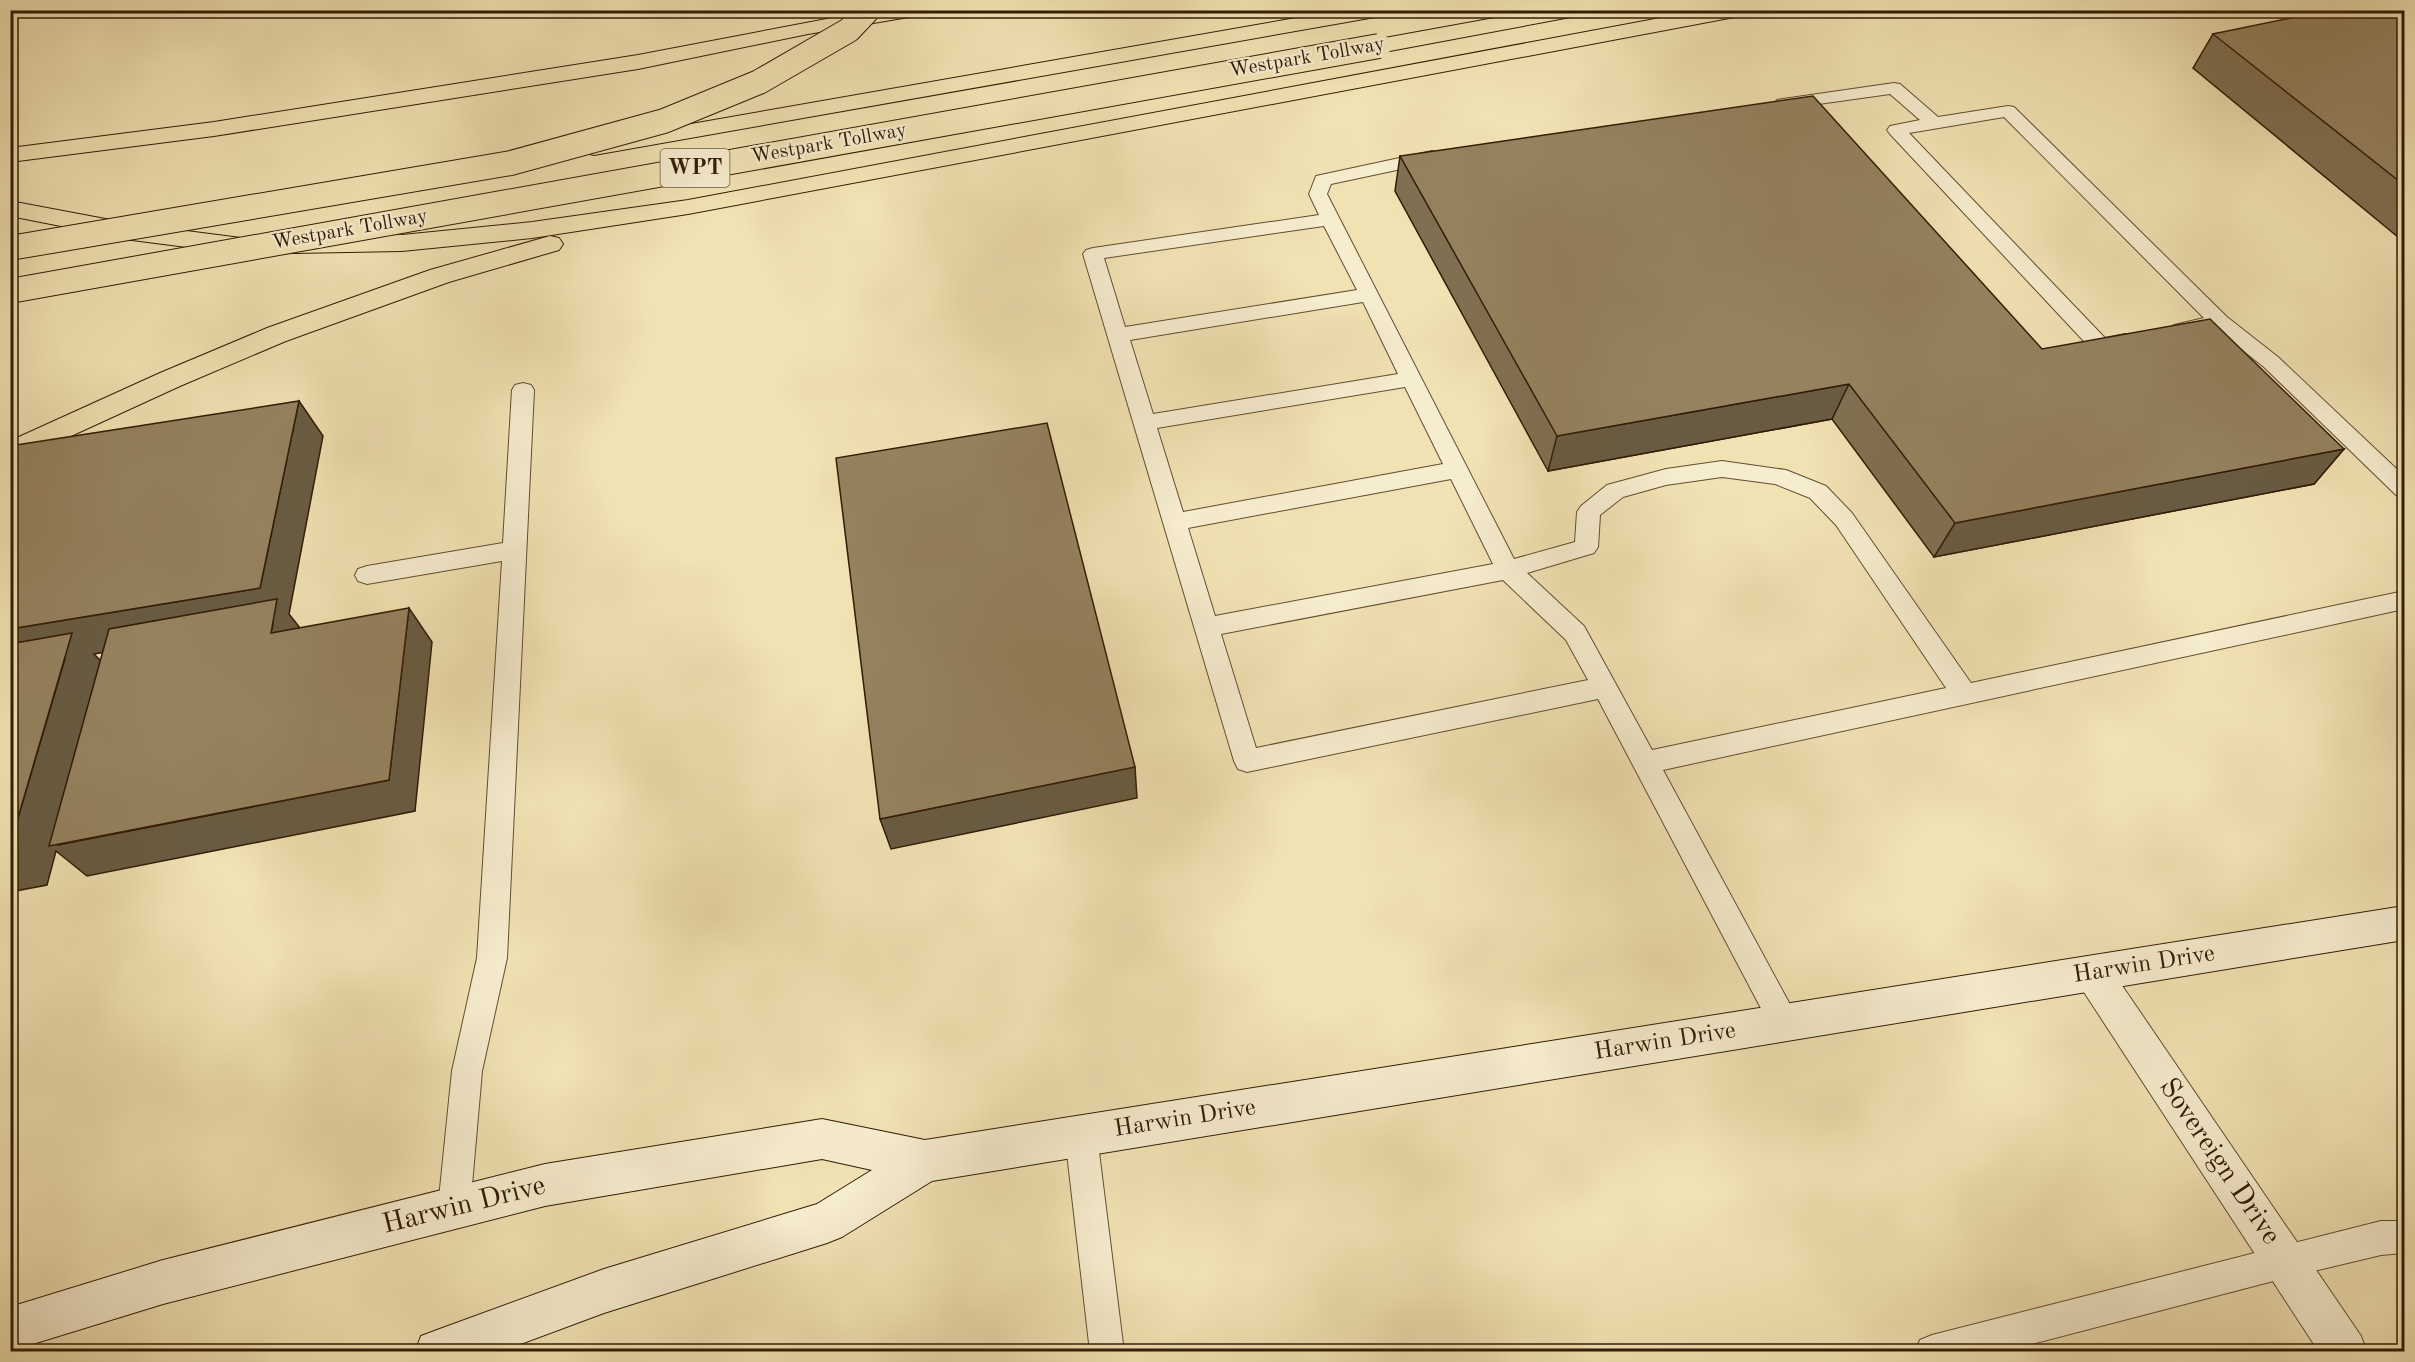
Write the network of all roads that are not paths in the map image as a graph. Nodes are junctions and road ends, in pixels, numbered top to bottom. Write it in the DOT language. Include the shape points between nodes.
graph roads {
  1 [pos="868,10"];
  2 [pos="915,10"];
  3 [pos="1381,10"];
  4 [pos="1576,10"];
  5 [pos="1740,10"];
  6 [pos="1764,106"];
  7 [pos="1934,123"];
  8 [pos="1455,153"];
  9 [pos="10,155"];
  10 [pos="511,163"];
  11 [pos="688,207"];
  12 [pos="10,208"];
  13 [pos="1330,219"];
  14 [pos="10,248"];
  15 [pos="10,291"];
  16 [pos="1369,295"];
  17 [pos="2220,322"];
  18 [pos="2165,333"];
  19 [pos="1118,335"];
  20 [pos="2143,338"];
  21 [pos="1411,379"];
  22 [pos="523,390"];
  23 [pos="1144,423"];
  24 [pos="10,454"];
  25 [pos="1457,470"];
  26 [pos="2404,489"];
  27 [pos="1174,522"];
  28 [pos="514,550"];
  29 [pos="1508,570"];
  30 [pos="367,575"];
  31 [pos="2404,600"];
  32 [pos="1206,627"];
  33 [pos="1606,687"];
  34 [pos="1965,695"];
  35 [pos="1645,764"];
  36 [pos="2404,923"];
  37 [pos="2093,974"];
  38 [pos="1785,1023"];
  39 [pos="1081,1136"];
  40 [pos="925,1161"];
  41 [pos="454,1208"];
  42 [pos="2404,1237"];
  43 [pos="2285,1261"];
  44 [pos="10,1329"];
  45 [pos="437,1352"];
  46 [pos="1107,1352"];
  47 [pos="1932,1352"];
  48 [pos="2345,1352"];
  1 -- 10 [label="highway, bridge" via="849,30 759,82 664,121"];
  2 -- 9 [label="highway" via="639,62 214,129"];
  3 -- 10 [label="highway, Westpark Tollway / WPT, bridge"];
  4 -- 15 [label="highway, Westpark Tollway / WPT, bridge"];
  5 -- 11 [label="highway"];
  6 -- 7 [label="lane" via="1894,88"];
  7 -- 17 [label="lane" via="2008,111"];
  7 -- 20 [label="lane" via="1896,129 2100,346"];
  8 -- 13 [label="lane" via="1323,180 1318,194"];
  10 -- 14 [label="highway, Westpark Tollway / WPT, bridge"];
  11 -- 12 [label="highway" via="532,230 402,243 241,246 132,232"];
  11 -- 24 [label="highway" via="489,260 337,312 190,369"];
  13 -- 16 [label="lane"];
  13 -- 19 [label="lane" via="1093,254"];
  16 -- 19 [label="lane"];
  16 -- 21 [label="lane"];
  17 -- 18 [label="lane"];
  17 -- 26 [label="lane" via="2271,362"];
  19 -- 23 [label="lane"];
  21 -- 23 [label="lane"];
  21 -- 25 [label="lane"];
  22 -- 28 [label="lane"];
  23 -- 27 [label="lane"];
  25 -- 27 [label="lane"];
  25 -- 29 [label="lane"];
  27 -- 32 [label="lane"];
  28 -- 30 [label="lane"];
  28 -- 41 [label="lane" via="492,958 467,1071"];
  29 -- 32 [label="lane"];
  29 -- 33 [label="lane" via="1575,633"];
  29 -- 34 [label="lane" via="1586,547 1589,512 1615,491 1666,477 1722,469 1778,476 1818,492 1844,519"];
  31 -- 34 [label="lane"];
  32 -- 33 [label="lane" via="1247,761"];
  33 -- 35 [label="lane"];
  34 -- 35 [label="lane"];
  35 -- 38 [label="lane"];
  36 -- 37 [label="main road, Harwin Drive"];
  37 -- 38 [label="main road, Harwin Drive"];
  37 -- 43 [label="main road, Sovereign Drive"];
  38 -- 39 [label="main road, Harwin Drive"];
  39 -- 40 [label="main road, Harwin Drive"];
  39 -- 46 [label="lane"];
  40 -- 41 [label="main road, Harwin Drive" via="822,1139 545,1185"];
  40 -- 45 [label="main road, Harwin Drive" via="827,1222 604,1291"];
  41 -- 44 [label="main road, Harwin Drive" via="163,1282"];
  42 -- 43 [label="lane" via="2381,1238"];
  43 -- 47 [label="lane"];
  43 -- 48 [label="main road, Sovereign Drive"];
}
